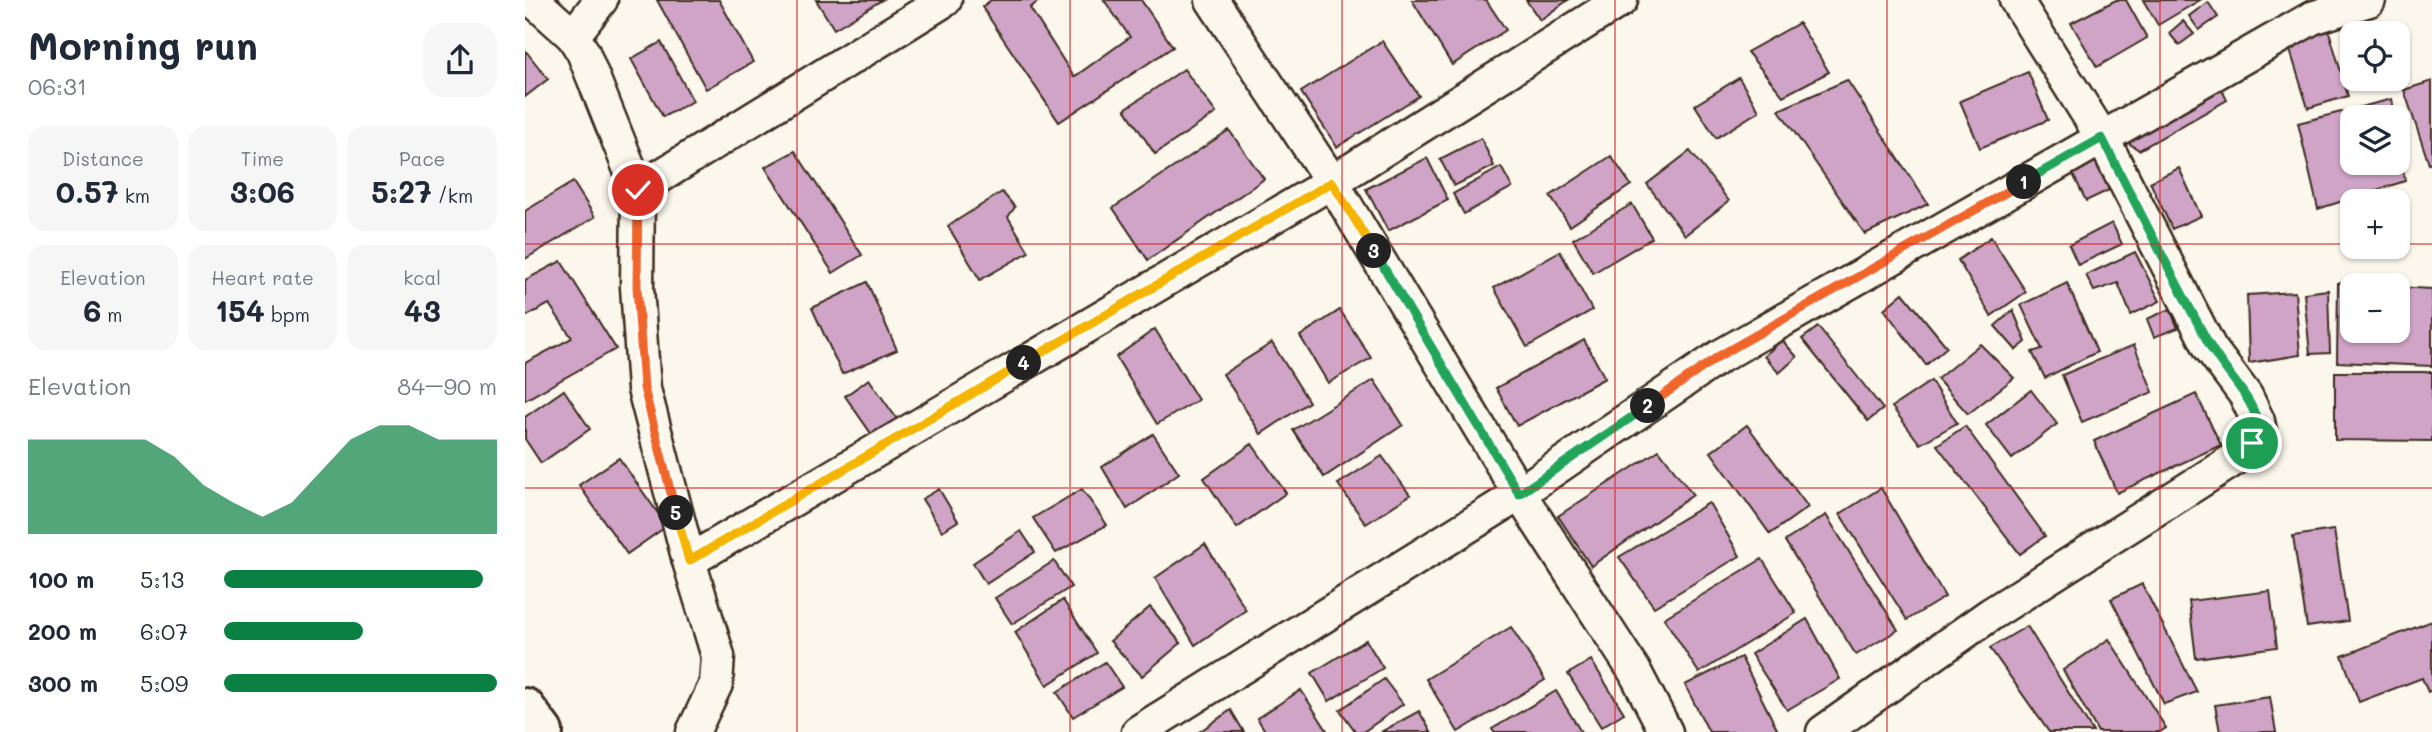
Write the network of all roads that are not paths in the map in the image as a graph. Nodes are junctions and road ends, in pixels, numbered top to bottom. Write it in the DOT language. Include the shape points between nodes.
graph roads {
  1 [pos="533,0"];
  2 [pos="601,0"];
  3 [pos="945,0"];
  4 [pos="1212,0"];
  5 [pos="1621,0"];
  6 [pos="2016,0"];
  7 [pos="2368,0"];
  8 [pos="573,36"];
  9 [pos="2102,138"];
  10 [pos="1332,182"];
  11 [pos="638,190"];
  12 [pos="1519,494"];
  13 [pos="689,561"];
  14 [pos="525,708"];
  15 [pos="543,732"];
  16 [pos="694,732"];
  17 [pos="1138,732"];
  18 [pos="1666,732"];
  19 [pos="1823,732"];
  1 -- 8 [label="street"];
  2 -- 8 [label="street"];
  3 -- 11 [label="street"];
  4 -- 10 [label="street"];
  5 -- 10 [label="street"];
  6 -- 9 [label="street"];
  7 -- 9 [label="street" via="2312,18"];
  8 -- 11 [label="street"];
  9 -- 12 [label="street" via="1719,356"];
  9 -- 19 [label="street" via="2210,348 2246,396 2260,432 2235,458 1991,614"];
  10 -- 12 [label="street"];
  10 -- 13 [label="street"];
  11 -- 13 [label="street" via="637,287 644,388"];
  12 -- 17 [label="street"];
  12 -- 18 [label="street" via="1635,672"];
  13 -- 16 [label="street" via="718,656 716,684"];
  14 -- 15 [label="main road"];
}
